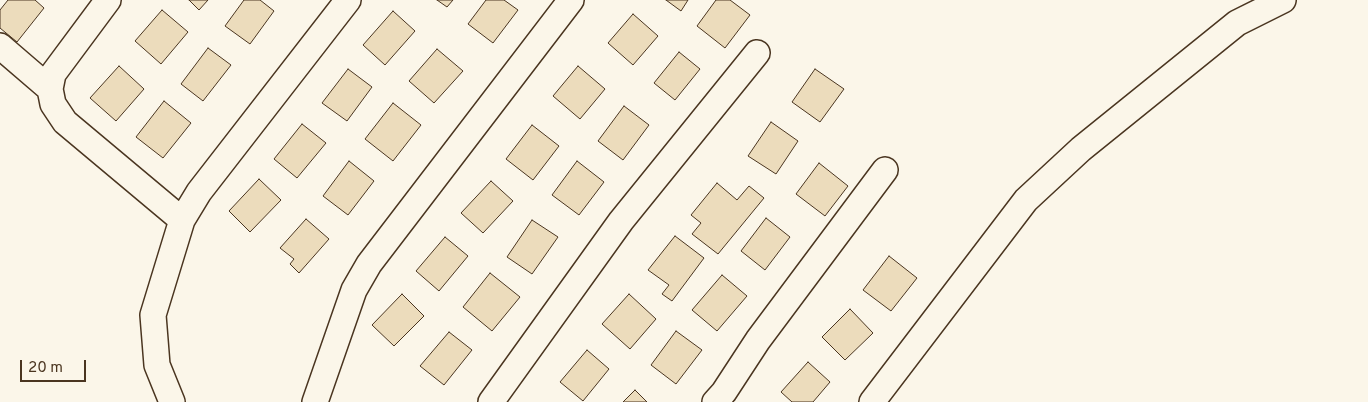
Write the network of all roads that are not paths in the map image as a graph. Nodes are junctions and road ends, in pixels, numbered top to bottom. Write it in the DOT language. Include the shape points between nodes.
graph roads {
  1 [pos="108,0"];
  2 [pos="348,0"];
  3 [pos="571,0"];
  4 [pos="1283,0"];
  5 [pos="0,46"];
  6 [pos="757,53"];
  7 [pos="50,90"];
  8 [pos="885,170"];
  9 [pos="182,220"];
  10 [pos="172,402"];
  11 [pos="315,402"];
  12 [pos="491,402"];
  13 [pos="715,402"];
  14 [pos="872,402"];
  1 -- 7 [label="street" via="53,74"];
  2 -- 9 [label="street" via="199,192"];
  3 -- 11 [label="street" via="369,264 354,290"];
  4 -- 14 [label="street" via="1237,23 1081,149 1026,200"];
  5 -- 7 [label="street"];
  6 -- 12 [label="street" via="621,221"];
  7 -- 9 [label="street" via="53,104 65,122"];
  8 -- 13 [label="street"];
  9 -- 10 [label="street" via="153,315 156,366"];
}
